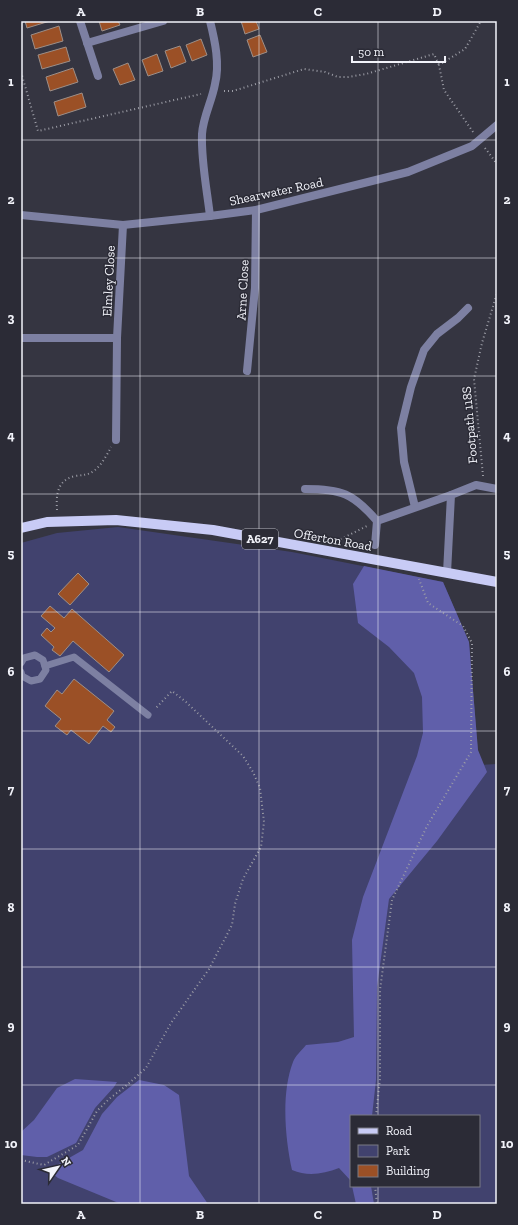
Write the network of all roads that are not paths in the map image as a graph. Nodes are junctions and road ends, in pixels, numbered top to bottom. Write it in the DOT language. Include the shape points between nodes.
graph roads {
  1 [pos="80,21"];
  2 [pos="163,21"];
  3 [pos="210,21"];
  4 [pos="87,43"];
  5 [pos="98,76"];
  6 [pos="497,125"];
  7 [pos="256,210"];
  8 [pos="21,215"];
  9 [pos="210,216"];
  10 [pos="123,225"];
  11 [pos="468,308"];
  12 [pos="21,338"];
  13 [pos="117,338"];
  14 [pos="247,371"];
  15 [pos="116,440"];
  16 [pos="497,489"];
  17 [pos="306,490"];
  18 [pos="451,495"];
  19 [pos="414,507"];
  20 [pos="377,521"];
  21 [pos="21,528"];
  22 [pos="374,545"];
  23 [pos="447,573"];
  24 [pos="497,582"];
  25 [pos="22,659"];
  26 [pos="45,666"];
  27 [pos="21,672"];
  28 [pos="148,715"];
  1 -- 4 [label="street"];
  2 -- 4 [label="street"];
  3 -- 9 [label="street" via="217,56 216,83 202,134"];
  4 -- 5 [label="street"];
  6 -- 7 [label="street, Shearwater Road" via="472,146 408,172"];
  7 -- 9 [label="street, Shearwater Road"];
  7 -- 14 [label="street, Arne Close" via="255,288"];
  8 -- 10 [label="street, Shearwater Road"];
  9 -- 10 [label="street, Shearwater Road"];
  10 -- 13 [label="street, Elmley Close"];
  11 -- 19 [label="street" via="437,334 424,350 411,387 401,428 404,462"];
  12 -- 13 [label="street"];
  13 -- 15 [label="street, Elmley Close"];
  16 -- 18 [label="street" via="476,485"];
  17 -- 20 [label="street" via="325,489 346,494 364,506"];
  18 -- 19 [label="street"];
  18 -- 23 [label="street"];
  19 -- 20 [label="street"];
  20 -- 22 [label="street"];
  21 -- 23 [label="main road, Offerton Road / A627" via="47,522 123,520 212,530"];
  23 -- 24 [label="main road, Offerton Road / A627"];
  25 -- 26 [label="lane" via="35,655 43,660"];
  26 -- 27 [label="lane" via="46,670 40,679 31,681 22,676"];
  26 -- 28 [label="lane" via="74,657"];
}
